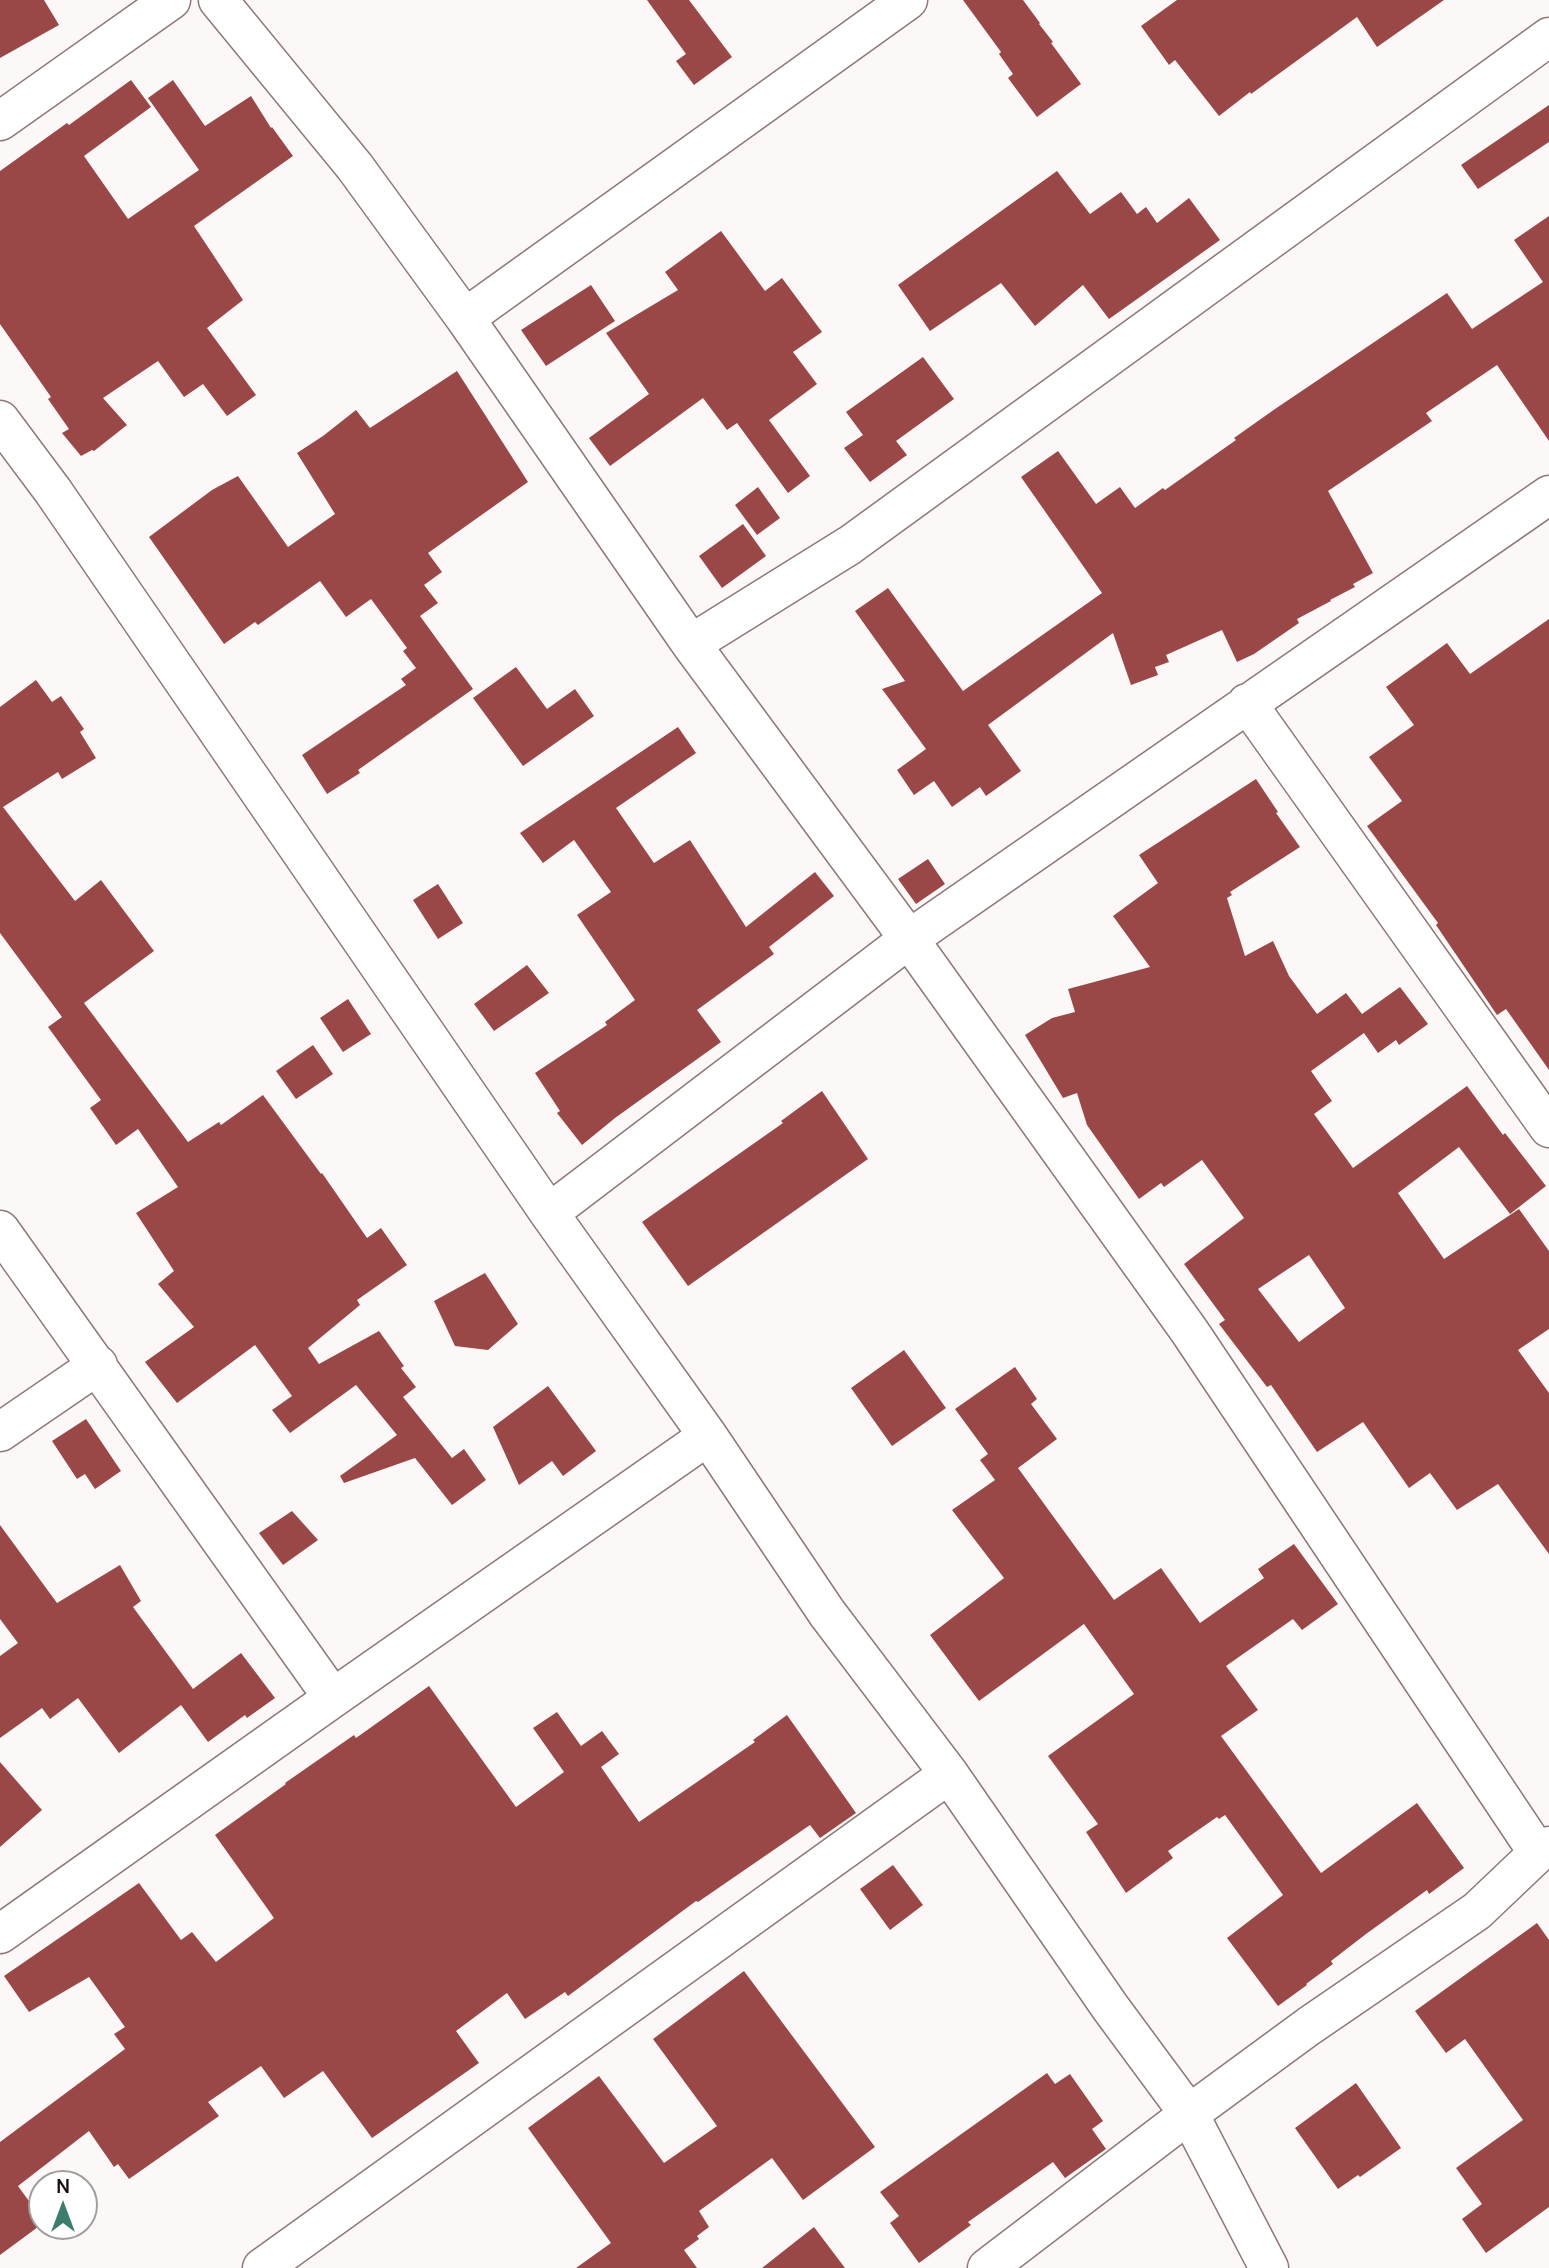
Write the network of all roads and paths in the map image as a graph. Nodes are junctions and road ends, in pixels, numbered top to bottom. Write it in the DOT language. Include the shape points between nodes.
graph roads {
  1 [pos="171,0"];
  2 [pos="218,0"];
  3 [pos="908,0"];
  4 [pos="1549,37"];
  5 [pos="0,121"];
  6 [pos="465,317"];
  7 [pos="0,420"];
  8 [pos="1543,512"];
  9 [pos="691,644"];
  10 [pos="1247,703"];
  11 [pos="909,939"];
  12 [pos="1549,1128"];
  13 [pos="549,1213"];
  14 [pos="0,1230"];
  15 [pos="98,1365"];
  16 [pos="0,1432"];
  17 [pos="708,1436"];
  18 [pos="333,1698"];
  19 [pos="950,1774"];
  20 [pos="1544,1850"];
  21 [pos="0,1934"];
  22 [pos="1189,2114"];
  23 [pos="262,2268"];
  24 [pos="987,2268"];
  25 [pos="1269,2268"];
  1 -- 5 [label="street"];
  2 -- 6 [label="street" via="355,167"];
  3 -- 6 [label="street"];
  4 -- 9 [label="street" via="850,545"];
  6 -- 9 [label="street"];
  7 -- 13 [label="street"];
  8 -- 10 [label="street"];
  9 -- 11 [label="street"];
  10 -- 11 [label="street"];
  10 -- 12 [label="street"];
  11 -- 13 [label="street"];
  11 -- 20 [label="street" via="1191,1332"];
  13 -- 17 [label="street"];
  14 -- 15 [label="street"];
  15 -- 16 [label="street"];
  15 -- 18 [label="street"];
  17 -- 18 [label="street"];
  17 -- 19 [label="street" via="827,1614"];
  18 -- 21 [label="street"];
  19 -- 22 [label="street"];
  19 -- 23 [label="street"];
  20 -- 22 [label="street" via="1477,1911"];
  22 -- 24 [label="street"];
  22 -- 25 [label="street"];
}
